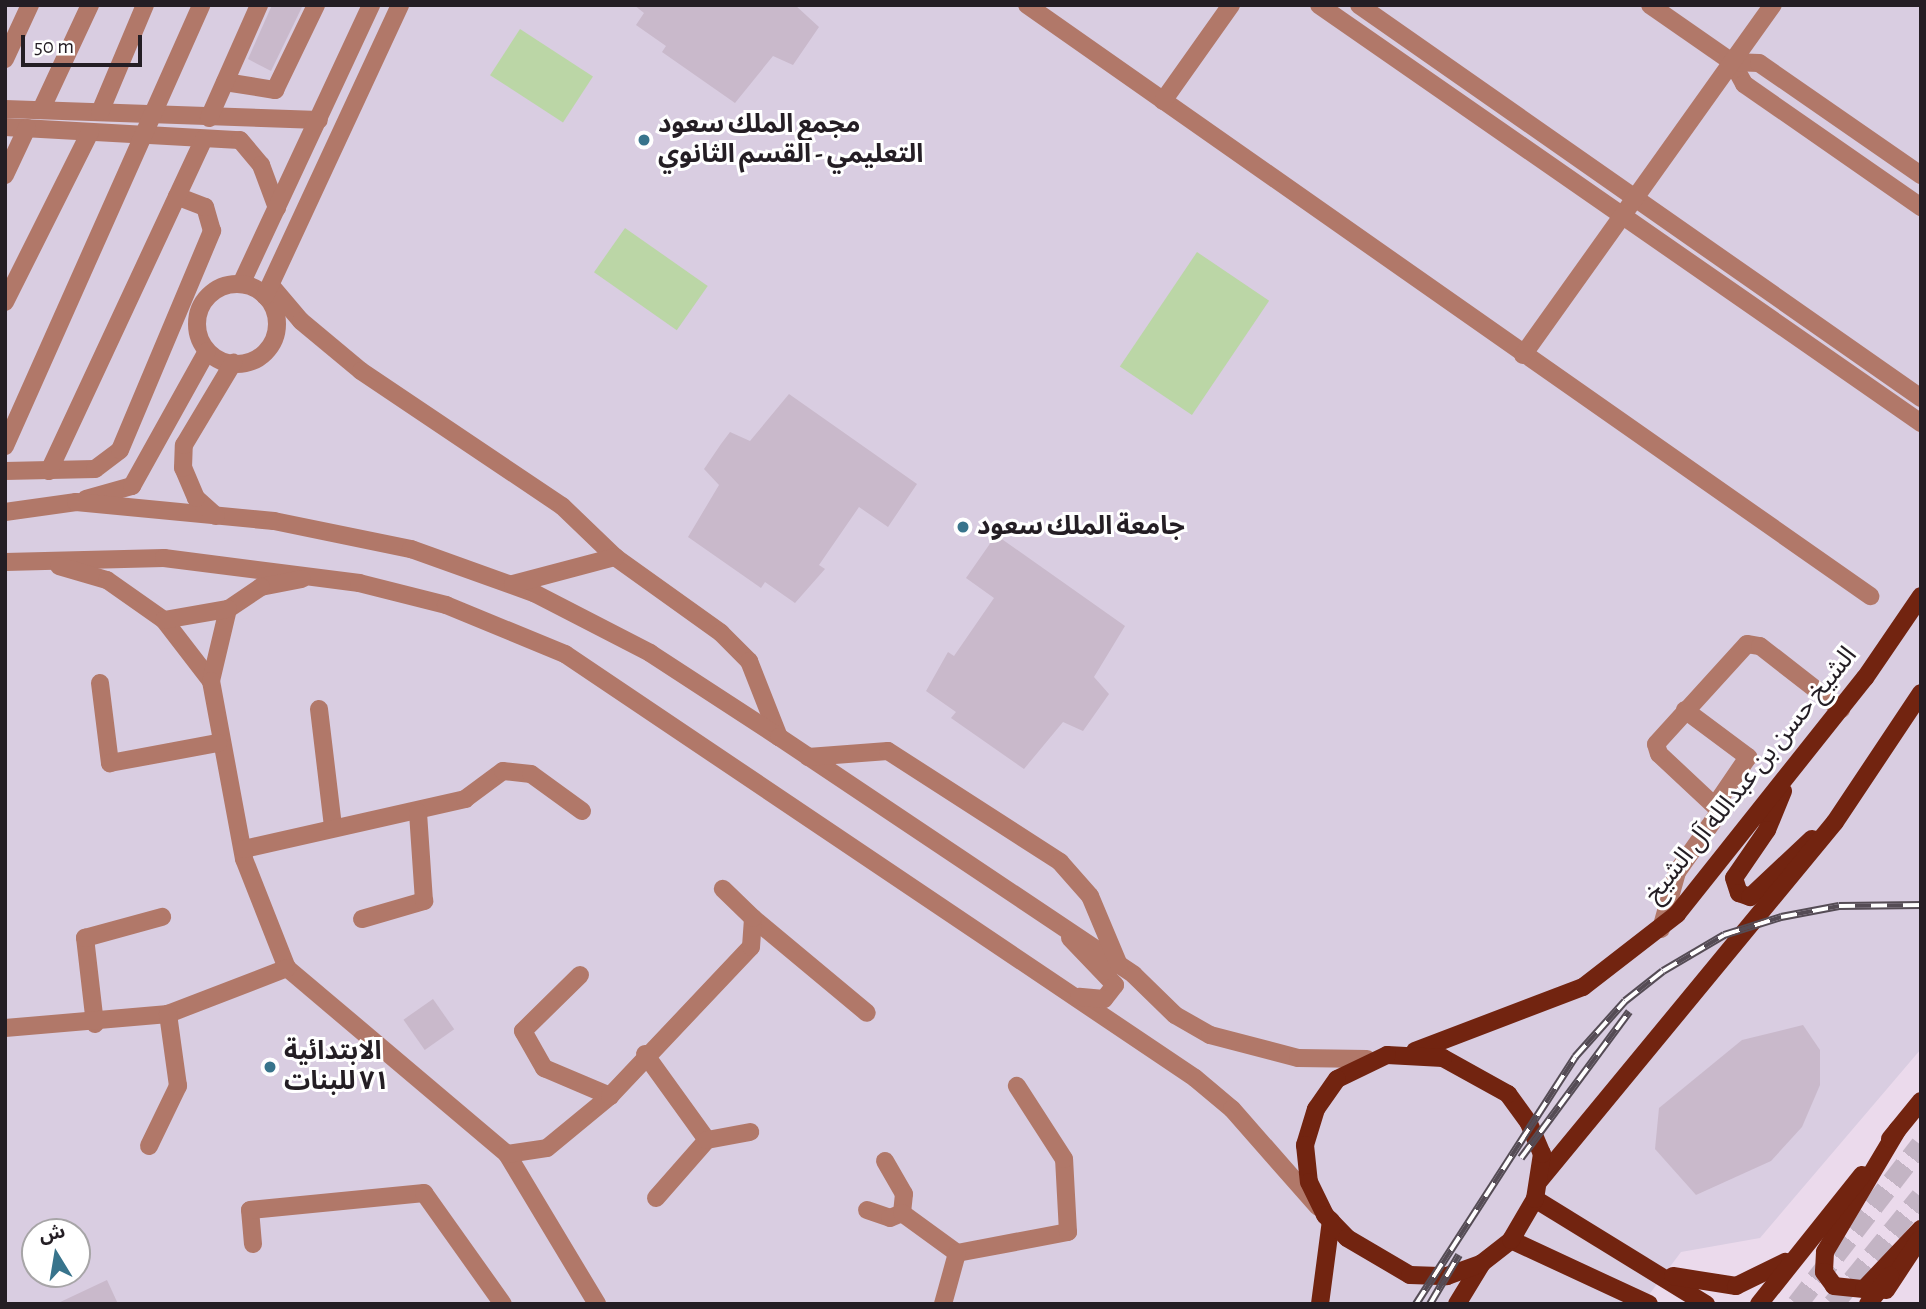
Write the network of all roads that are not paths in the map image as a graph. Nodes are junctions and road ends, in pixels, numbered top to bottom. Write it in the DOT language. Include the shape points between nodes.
graph roads {
  1 [pos="30,5"];
  2 [pos="90,5"];
  3 [pos="145,5"];
  4 [pos="201,5"];
  5 [pos="259,5"];
  6 [pos="316,5"];
  7 [pos="371,5"];
  8 [pos="400,5"];
  9 [pos="1027,5"];
  10 [pos="1231,5"];
  11 [pos="1319,5"];
  12 [pos="1359,5"];
  13 [pos="1650,5"];
  14 [pos="1773,5"];
  15 [pos="5,60"];
  16 [pos="1732,62"];
  17 [pos="225,82"];
  18 [pos="1163,102"];
  19 [pos="41,110"];
  20 [pos="100,112"];
  21 [pos="148,115"];
  22 [pos="209,118"];
  23 [pos="14,120"];
  24 [pos="319,120"];
  25 [pos="90,132"];
  26 [pos="143,134"];
  27 [pos="204,139"];
  28 [pos="5,175"];
  29 [pos="1921,175"];
  30 [pos="177,196"];
  31 [pos="1638,199"];
  32 [pos="1921,206"];
  33 [pos="277,208"];
  34 [pos="1624,218"];
  35 [pos="241,284"];
  36 [pos="269,292"];
  37 [pos="5,302"];
  38 [pos="207,351"];
  39 [pos="1523,355"];
  40 [pos="233,363"];
  41 [pos="1921,398"];
  42 [pos="1921,423"];
  43 [pos="5,446"];
  44 [pos="5,471"];
  45 [pos="49,471"];
  46 [pos="76,502"];
  47 [pos="5,512"];
  48 [pos="216,516"];
  49 [pos="615,557"];
  50 [pos="40,561"];
  51 [pos="5,562"];
  52 [pos="317,576"];
  53 [pos="513,584"];
  54 [pos="1870,596"];
  55 [pos="1921,596"];
  56 [pos="228,609"];
  57 [pos="164,620"];
  58 [pos="211,681"];
  59 [pos="100,683"];
  60 [pos="1921,693"];
  61 [pos="319,709"];
  62 [pos="1841,709"];
  63 [pos="1685,710"];
  64 [pos="779,737"];
  65 [pos="218,743"];
  66 [pos="808,757"];
  67 [pos="1789,775"];
  68 [pos="1716,804"];
  69 [pos="582,811"];
  70 [pos="418,813"];
  71 [pos="1835,822"];
  72 [pos="333,826"];
  73 [pos="243,849"];
  74 [pos="723,889"];
  75 [pos="162,917"];
  76 [pos="753,918"];
  77 [pos="362,919"];
  78 [pos="1063,927"];
  79 [pos="1661,929"];
  80 [pos="1119,965"];
  81 [pos="287,968"];
  82 [pos="580,975"];
  83 [pos="1075,997"];
  84 [pos="867,1013"];
  85 [pos="168,1014"];
  86 [pos="95,1024"];
  87 [pos="5,1028"];
  88 [pos="1413,1051"];
  89 [pos="645,1054"];
  90 [pos="1367,1059"];
  91 [pos="1017,1086"];
  92 [pos="610,1096"];
  93 [pos="1921,1101"];
  94 [pos="1898,1129"];
  95 [pos="750,1132"];
  96 [pos="707,1140"];
  97 [pos="149,1146"];
  98 [pos="507,1154"];
  99 [pos="884,1161"];
  100 [pos="1539,1181"];
  101 [pos="656,1198"];
  102 [pos="1535,1199"];
  103 [pos="867,1210"];
  104 [pos="902,1213"];
  105 [pos="1328,1218"];
  106 [pos="1921,1228"];
  107 [pos="1921,1237"];
  108 [pos="1511,1240"];
  109 [pos="253,1244"];
  110 [pos="1805,1248"];
  111 [pos="957,1253"];
  112 [pos="1482,1263"];
  113 [pos="1664,1274"];
  114 [pos="1888,1295"];
  115 [pos="596,1303"];
  116 [pos="1647,1303"];
  117 [pos="503,1304"];
  118 [pos="943,1304"];
  119 [pos="1320,1304"];
  120 [pos="1457,1304"];
  121 [pos="1706,1304"];
  122 [pos="1759,1304"];
  123 [pos="1868,1304"];
  124 [pos="1876,1304"];
  1 -- 15 [label="street"];
  2 -- 19 [label="street"];
  3 -- 20 [label="street"];
  4 -- 21 [label="street"];
  5 -- 17 [label="street"];
  6 -- 17 [label="street" via="275,90"];
  7 -- 24 [label="street"];
  8 -- 36 [label="street"];
  9 -- 18 [label="street"];
  10 -- 18 [label="street"];
  11 -- 34 [label="street"];
  12 -- 31 [label="street"];
  13 -- 16 [label="street"];
  14 -- 16 [label="street"];
  16 -- 29 [label="street" via="1759,63"];
  16 -- 31 [label="street"];
  16 -- 32 [label="street" via="1744,84"];
  17 -- 22 [label="street"];
  18 -- 39 [label="street"];
  19 -- 20 [label="street"];
  19 -- 23 [label="street"];
  20 -- 21 [label="street"];
  21 -- 22 [label="street"];
  21 -- 26 [label="street"];
  22 -- 24 [label="street"];
  23 -- 25 [label="street"];
  23 -- 28 [label="street"];
  24 -- 33 [label="street"];
  25 -- 26 [label="street"];
  25 -- 37 [label="street"];
  26 -- 27 [label="street"];
  26 -- 43 [label="street"];
  27 -- 30 [label="street"];
  27 -- 33 [label="street" via="240,140 254,153"];
  30 -- 45 [label="street"];
  30 -- 45 [label="street" via="205,207 212,231 120,450 104,466"];
  31 -- 34 [label="street"];
  31 -- 41 [label="street"];
  33 -- 35 [label="street"];
  34 -- 39 [label="street"];
  34 -- 42 [label="street"];
  35 -- 36 [label="street"];
  35 -- 38 [label="street" via="215,290 199,309 197,329"];
  36 -- 40 [label="street" via="276,319 273,341 254,359"];
  36 -- 49 [label="street" via="361,371 562,506"];
  38 -- 40 [label="street"];
  38 -- 46 [label="street" via="132,486"];
  39 -- 54 [label="street"];
  40 -- 48 [label="street" via="184,445 183,468 196,498"];
  44 -- 45 [label="street"];
  46 -- 47 [label="street"];
  46 -- 48 [label="street"];
  48 -- 53 [label="street" via="361,537"];
  49 -- 53 [label="street"];
  49 -- 64 [label="street" via="721,633 749,661"];
  50 -- 51 [label="street"];
  50 -- 52 [label="street" via="163,558"];
  50 -- 57 [label="street" via="107,580"];
  52 -- 56 [label="street" via="261,587"];
  52 -- 83 [label="street" via="446,605 565,654"];
  53 -- 64 [label="street" via="617,634"];
  55 -- 62 [label="main road, الشيخ حسن بن عبدالله آل الشيخ"];
  56 -- 57 [label="street"];
  56 -- 58 [label="street"];
  57 -- 58 [label="street"];
  58 -- 65 [label="street"];
  59 -- 65 [label="street" via="110,763"];
  60 -- 71 [label="main road, الشيخ حسن بن عبدالله آل الشيخ"];
  61 -- 72 [label="street"];
  62 -- 63 [label="street" via="1760,646 1747,644"];
  62 -- 67 [label="main road, الشيخ حسن بن عبدالله آل الشيخ"];
  63 -- 68 [label="street" via="1656,744 1658,754"];
  63 -- 68 [label="street" via="1748,757"];
  64 -- 66 [label="street"];
  65 -- 73 [label="street"];
  66 -- 78 [label="street"];
  66 -- 80 [label="street" via="888,751 1060,862 1090,896"];
  67 -- 71 [label="main road" via="1768,830 1734,878 1740,893 1750,897 1786,858"];
  67 -- 79 [label="main road, الشيخ حسن بن عبدالله آل الشيخ"];
  68 -- 79 [label="street" via="1719,818 1677,872"];
  69 -- 70 [label="street" via="531,774 503,771 465,799"];
  70 -- 72 [label="street"];
  70 -- 77 [label="street" via="425,901"];
  71 -- 100 [label="main road, الشيخ حسن بن عبدالله آل الشيخ"];
  72 -- 73 [label="street"];
  73 -- 81 [label="street"];
  74 -- 76 [label="street"];
  75 -- 86 [label="street" via="85,938"];
  76 -- 84 [label="street"];
  76 -- 89 [label="street" via="751,947"];
  78 -- 80 [label="street"];
  78 -- 83 [label="street" via="1115,985 1104,999"];
  79 -- 88 [label="main road, الشيخ حسن بن عبدالله آل الشيخ" via="1583,987"];
  80 -- 90 [label="street" via="1175,1015 1220,1041 1298,1058"];
  81 -- 85 [label="street"];
  81 -- 98 [label="street"];
  82 -- 92 [label="street" via="523,1031 544,1068"];
  83 -- 105 [label="street" via="1219,1097"];
  85 -- 86 [label="street"];
  85 -- 97 [label="street" via="178,1086"];
  86 -- 87 [label="street"];
  88 -- 90 [label="main road, الشيخ حسن بن عبدالله آل الشيخ"];
  88 -- 100 [label="main road, الشيخ حسن بن عبدالله آل الشيخ" via="1477,1073 1508,1094 1542,1154"];
  89 -- 92 [label="street"];
  89 -- 96 [label="street"];
  90 -- 105 [label="main road, الشيخ حسن بن عبدالله آل الشيخ" via="1337,1079 1316,1110 1305,1145 1309,1182"];
  91 -- 111 [label="street" via="1064,1159 1068,1232"];
  92 -- 98 [label="street" via="547,1148"];
  93 -- 94 [label="main road"];
  94 -- 106 [label="main road" via="1825,1252 1824,1272 1834,1286 1864,1289"];
  94 -- 110 [label="main road"];
  95 -- 96 [label="street"];
  96 -- 101 [label="street"];
  98 -- 115 [label="street"];
  99 -- 104 [label="street" via="904,1194"];
  100 -- 102 [label="main road, الشيخ حسن بن عبدالله آل الشيخ"];
  102 -- 108 [label="main road, الشيخ حسن بن عبدالله آل الشيخ"];
  102 -- 113 [label="main road"];
  103 -- 104 [label="street" via="890,1218"];
  104 -- 111 [label="street"];
  105 -- 112 [label="main road, الشيخ حسن بن عبدالله آل الشيخ" via="1356,1245 1410,1275 1447,1276"];
  105 -- 119 [label="main road"];
  107 -- 114 [label="main road"];
  107 -- 123 [label="main road"];
  108 -- 112 [label="main road, الشيخ حسن بن عبدالله آل الشيخ"];
  108 -- 116 [label="main road"];
  109 -- 117 [label="street" via="250,1210 424,1192"];
  110 -- 113 [label="main road" via="1763,1277 1736,1286"];
  110 -- 122 [label="main road"];
  111 -- 118 [label="street"];
  112 -- 120 [label="main road, الشيخ حسن بن عبدالله آل الشيخ"];
  113 -- 121 [label="main road"];
  114 -- 124 [label="main road"];
}
